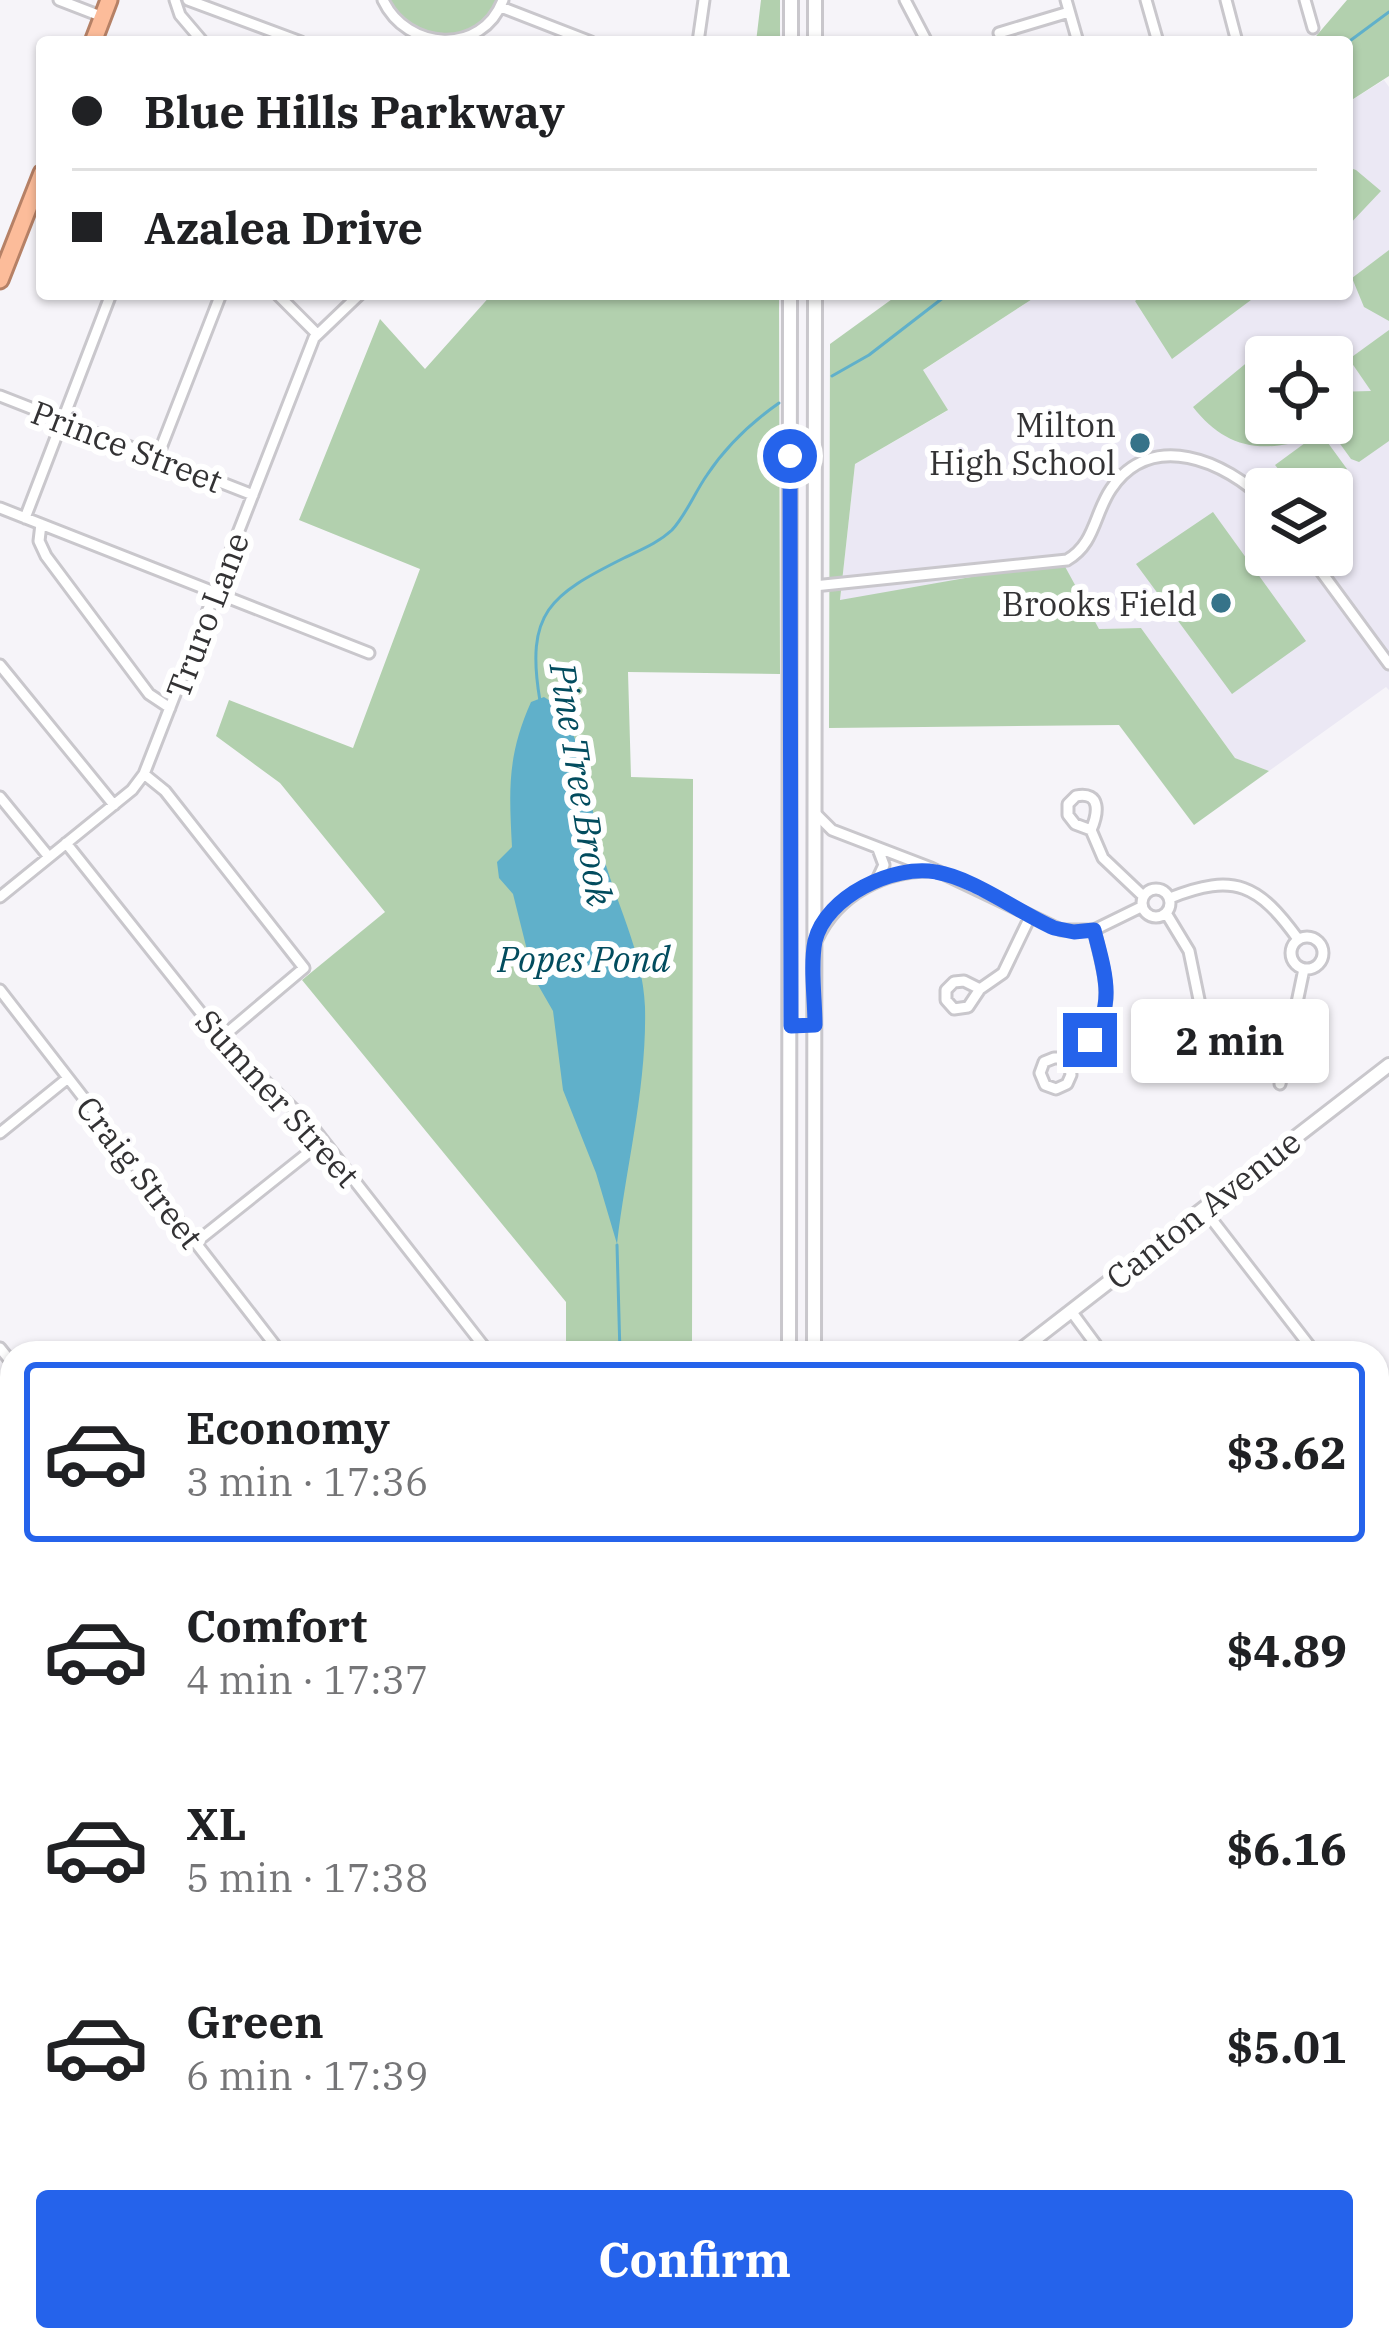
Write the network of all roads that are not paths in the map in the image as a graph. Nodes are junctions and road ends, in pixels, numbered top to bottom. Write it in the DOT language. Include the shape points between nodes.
graph roads {
  1 [pos="59,0"];
  2 [pos="175,0"];
  3 [pos="188,0"];
  4 [pos="383,0"];
  5 [pos="704,0"];
  6 [pos="791,0"];
  7 [pos="815,0"];
  8 [pos="905,0"];
  9 [pos="1146,0"];
  10 [pos="1226,0"];
  11 [pos="1305,0"];
  12 [pos="502,4"];
  13 [pos="1067,6"];
  14 [pos="106,8"];
  15 [pos="1313,28"];
  16 [pos="999,33"];
  17 [pos="198,36"];
  18 [pos="285,36"];
  19 [pos="414,36"];
  20 [pos="466,36"];
  21 [pos="577,36"];
  22 [pos="699,36"];
  23 [pos="791,36"];
  24 [pos="815,36"];
  25 [pos="924,36"];
  26 [pos="1076,36"];
  27 [pos="1156,36"];
  28 [pos="1236,36"];
  29 [pos="36,188"];
  30 [pos="0,280"];
  31 [pos="109,300"];
  32 [pos="219,300"];
  33 [pos="283,300"];
  34 [pos="354,300"];
  35 [pos="790,300"];
  36 [pos="815,300"];
  37 [pos="317,334"];
  38 [pos="0,396"];
  39 [pos="62,420"];
  40 [pos="157,458"];
  41 [pos="1245,483"];
  42 [pos="253,495"];
  43 [pos="0,508"];
  44 [pos="25,518"];
  45 [pos="41,524"];
  46 [pos="1324,576"];
  47 [pos="814,586"];
  48 [pos="216,591"];
  49 [pos="369,653"];
  50 [pos="1389,664"];
  51 [pos="0,665"];
  52 [pos="170,708"];
  53 [pos="145,774"];
  54 [pos="0,797"];
  55 [pos="114,805"];
  56 [pos="815,813"];
  57 [pos="1091,830"];
  58 [pos="66,843"];
  59 [pos="875,846"];
  60 [pos="49,857"];
  61 [pos="940,872"];
  62 [pos="876,882"];
  63 [pos="0,897"];
  64 [pos="1170,898"];
  65 [pos="1142,901"];
  66 [pos="1166,913"];
  67 [pos="1030,916"];
  68 [pos="1094,930"];
  69 [pos="1298,939"];
  70 [pos="815,942"];
  71 [pos="1304,969"];
  72 [pos="980,989"];
  73 [pos="0,990"];
  74 [pos="1203,1019"];
  75 [pos="815,1025"];
  76 [pos="791,1026"];
  77 [pos="1222,1036"];
  78 [pos="221,1038"];
  79 [pos="1288,1047"];
  80 [pos="1069,1058"];
  81 [pos="1389,1064"];
  82 [pos="68,1078"];
  83 [pos="1280,1084"];
  84 [pos="0,1133"];
  85 [pos="323,1141"];
  86 [pos="1203,1208"];
  87 [pos="195,1243"];
  88 [pos="1071,1311"];
  89 [pos="272,1341"];
  90 [pos="480,1341"];
  91 [pos="790,1341"];
  92 [pos="814,1341"];
  93 [pos="1032,1341"];
  94 [pos="1093,1341"];
  95 [pos="1307,1341"];
  96 [pos="0,1707"];
  97 [pos="0,1745"];
  1 -- 14 [label="street"];
  2 -- 17 [label="street"];
  3 -- 18 [label="street"];
  4 -- 19 [label="street"];
  5 -- 22 [label="street"];
  6 -- 23 [label="main road"];
  7 -- 24 [label="main road"];
  8 -- 25 [label="street"];
  9 -- 27 [label="street"];
  10 -- 28 [label="street"];
  11 -- 15 [label="street"];
  12 -- 20 [label="street"];
  12 -- 21 [label="street"];
  13 -- 16 [label="street"];
  13 -- 26 [label="street"];
  29 -- 30 [label="highway"];
  31 -- 39 [label="street"];
  32 -- 40 [label="street"];
  33 -- 37 [label="street"];
  34 -- 37 [label="street, Truro Lane"];
  35 -- 76 [label="main road"];
  36 -- 47 [label="main road"];
  37 -- 42 [label="street, Truro Lane"];
  38 -- 39 [label="street, Prince Street"];
  39 -- 40 [label="street, Prince Street"];
  39 -- 44 [label="street"];
  40 -- 42 [label="street, Prince Street"];
  41 -- 47 [label="street" via="1217,465 1159,457 1117,480 1088,541 1067,560"];
  42 -- 48 [label="street, Truro Lane"];
  43 -- 44 [label="street"];
  44 -- 45 [label="street"];
  45 -- 48 [label="street"];
  45 -- 52 [label="street" via="46,556 149,694"];
  46 -- 50 [label="street"];
  47 -- 56 [label="main road"];
  48 -- 49 [label="street"];
  48 -- 52 [label="street, Truro Lane"];
  51 -- 55 [label="street"];
  52 -- 53 [label="street, Truro Lane"];
  53 -- 55 [label="street, Truro Lane"];
  53 -- 78 [label="street" via="304,968"];
  54 -- 60 [label="street"];
  55 -- 58 [label="street, Truro Lane"];
  56 -- 59 [label="street" via="827,827"];
  56 -- 70 [label="main road"];
  57 -- 65 [label="street" via="1106,862"];
  58 -- 60 [label="street, Truro Lane"];
  58 -- 78 [label="street, Sumner Street"];
  59 -- 61 [label="street"];
  59 -- 62 [label="street" via="884,861"];
  60 -- 63 [label="street, Truro Lane"];
  61 -- 62 [label="street"];
  61 -- 67 [label="street"];
  62 -- 70 [label="street" via="836,909"];
  64 -- 65 [label="street" via="1158,890"];
  64 -- 66 [label="street"];
  64 -- 69 [label="street" via="1214,885 1247,888"];
  65 -- 66 [label="street" via="1150,914"];
  65 -- 68 [label="street"];
  66 -- 74 [label="street" via="1189,951"];
  67 -- 68 [label="street" via="1067,932"];
  67 -- 72 [label="street" via="1003,973"];
  68 -- 80 [label="street" via="1106,1006 1094,1034"];
  69 -- 71 [label="street" via="1291,956"];
  69 -- 71 [label="street" via="1315,938 1323,949 1319,964"];
  70 -- 75 [label="main road"];
  71 -- 79 [label="street"];
  73 -- 82 [label="street, Craig Street"];
  74 -- 77 [label="street" via="1216,1022"];
  74 -- 77 [label="street" via="1192,1028 1196,1046 1211,1049"];
  75 -- 76 [label="main road"];
  75 -- 92 [label="main road"];
  76 -- 91 [label="main road"];
  77 -- 79 [label="street"];
  78 -- 85 [label="street, Sumner Street"];
  79 -- 83 [label="street"];
  81 -- 86 [label="main road, Canton Avenue"];
  82 -- 84 [label="street"];
  82 -- 87 [label="street, Craig Street"];
  85 -- 87 [label="street"];
  85 -- 90 [label="street, Sumner Street"];
  86 -- 88 [label="main road, Canton Avenue"];
  86 -- 95 [label="street"];
  87 -- 89 [label="street, Craig Street"];
  88 -- 93 [label="main road, Canton Avenue"];
  88 -- 94 [label="street"];
  96 -- 97 [label="street"];
}
